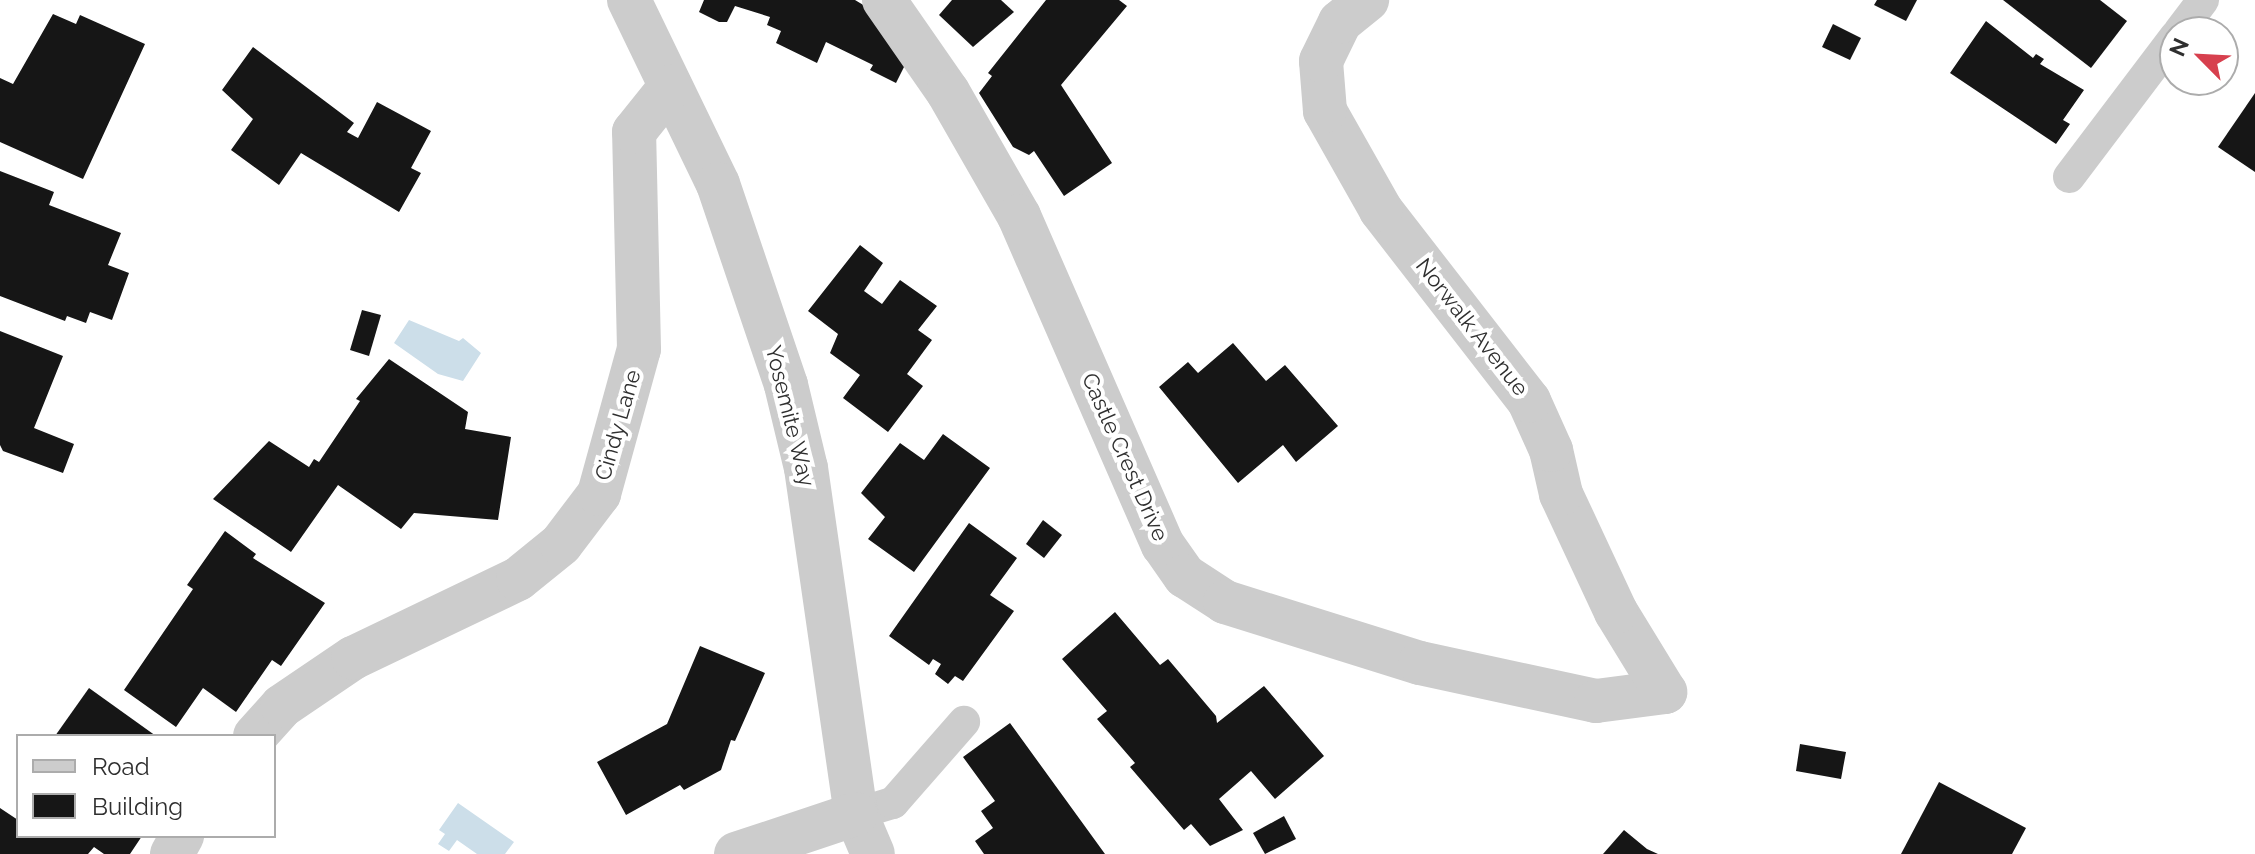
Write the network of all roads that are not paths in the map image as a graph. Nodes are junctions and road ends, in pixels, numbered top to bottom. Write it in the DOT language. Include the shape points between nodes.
graph roads {
  1 [pos="629,0"];
  2 [pos="884,0"];
  3 [pos="1367,0"];
  4 [pos="2203,0"];
  5 [pos="2191,16"];
  6 [pos="2159,58"];
  7 [pos="670,87"];
  8 [pos="2069,177"];
  9 [pos="1596,701"];
  10 [pos="964,722"];
  11 [pos="257,734"];
  12 [pos="856,814"];
  13 [pos="736,854"];
  14 [pos="873,854"];
  1 -- 7 [label="street, Yosemite Way"];
  2 -- 9 [label="street, Castle Crest Drive" via="948,92 1019,216 1163,545 1185,576 1225,602 1420,663"];
  3 -- 9 [label="street, Norwalk Avenue" via="1340,22 1321,61 1325,111 1381,210 1529,401 1573,521 1616,612 1665,692"];
  4 -- 5 [label="lane"];
  6 -- 8 [label="lane"];
  7 -- 11 [label="street, Cindy Lane" via="634,132 639,349 599,494 561,544 518,579 353,658 282,706"];
  7 -- 12 [label="street, Yosemite Way" via="718,184 786,385 806,468"];
  10 -- 12 [label="lane" via="893,803"];
  12 -- 13 [label="street"];
  12 -- 14 [label="street, Yosemite Way"];
}
